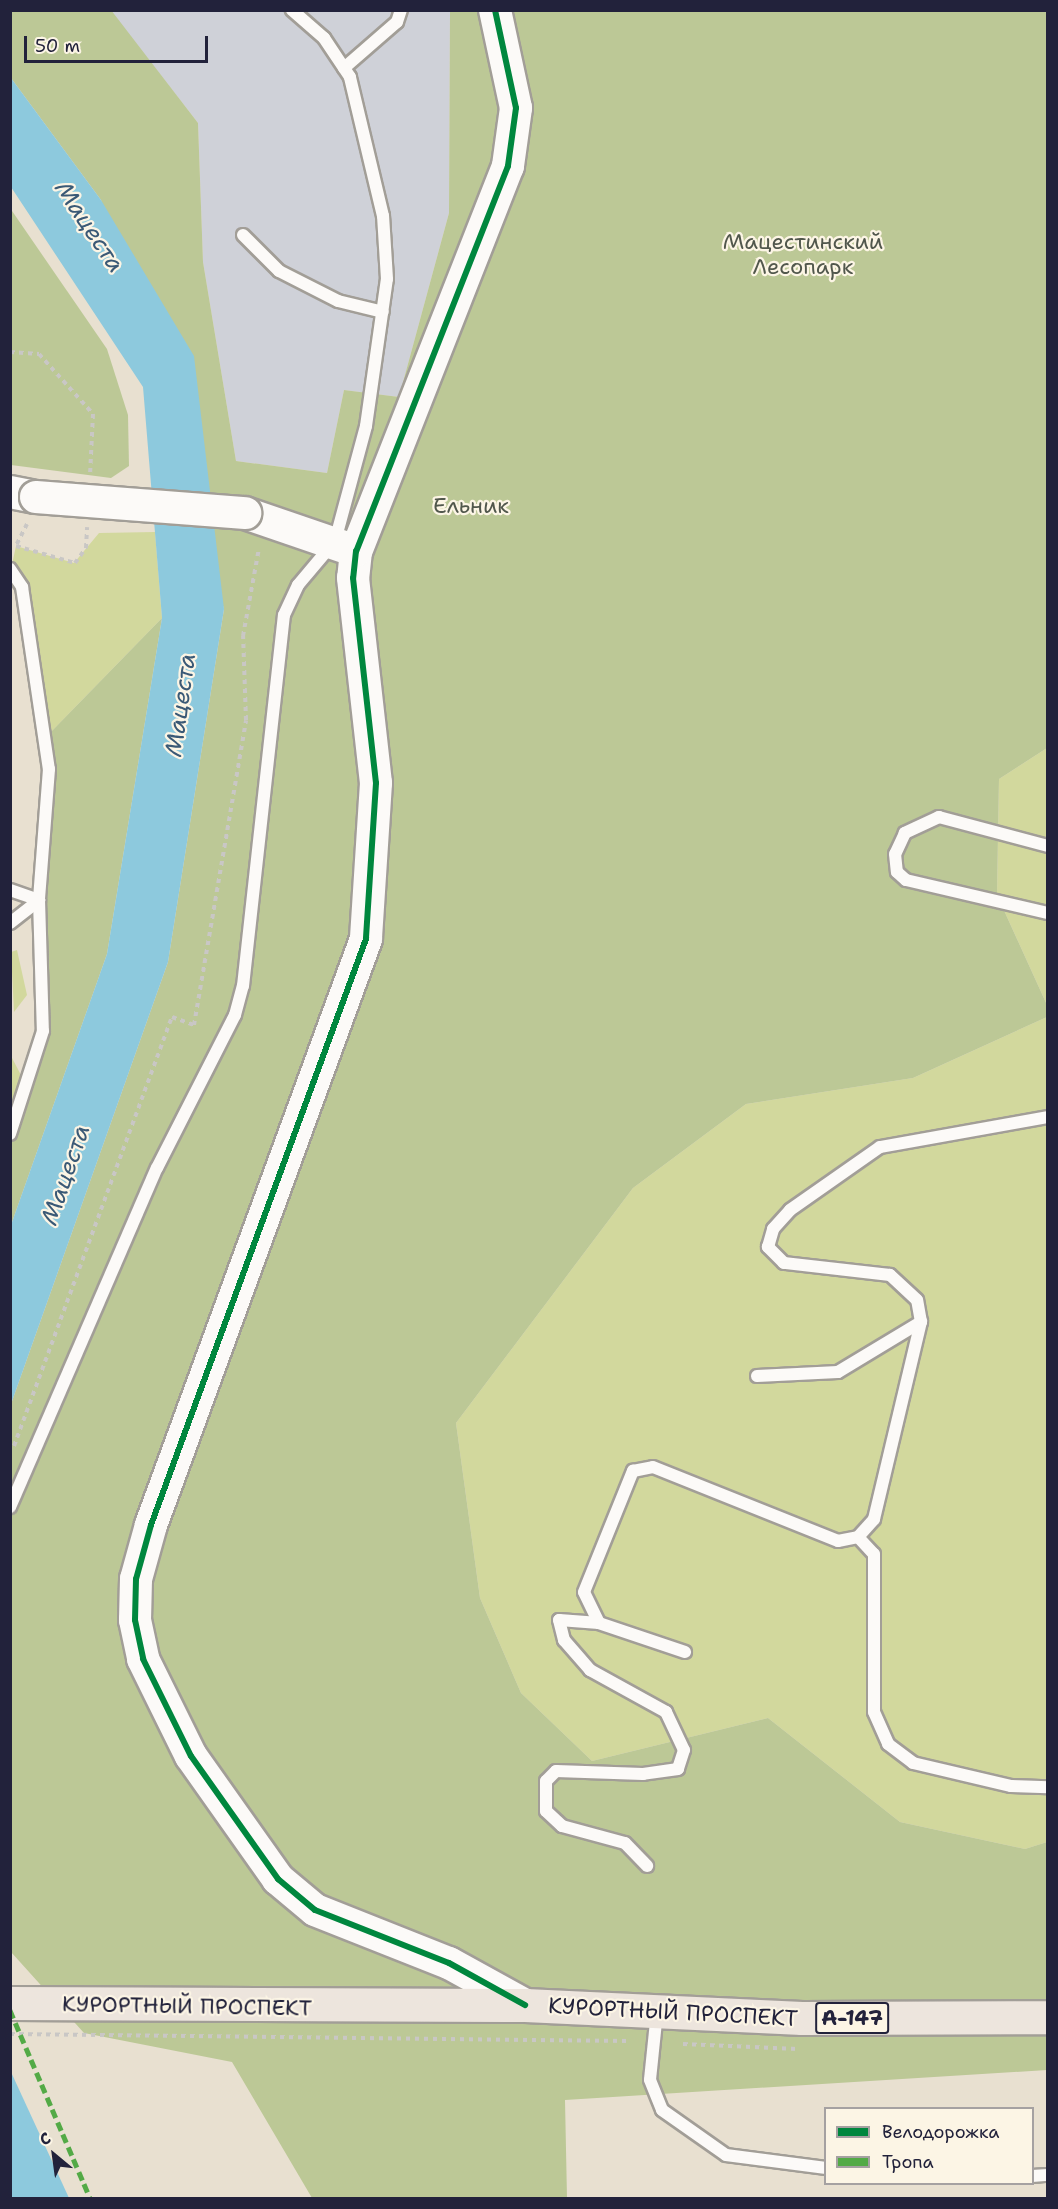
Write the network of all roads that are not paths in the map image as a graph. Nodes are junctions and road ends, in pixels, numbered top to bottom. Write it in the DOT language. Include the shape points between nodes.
graph roads {
  1 [pos="292,10"];
  2 [pos="401,10"];
  3 [pos="495,10"];
  4 [pos="344,68"];
  5 [pos="243,236"];
  6 [pos="383,312"];
  7 [pos="26,501"];
  8 [pos="345,546"];
  9 [pos="10,569"];
  10 [pos="1047,846"];
  11 [pos="10,890"];
  12 [pos="39,900"];
  13 [pos="1047,913"];
  14 [pos="10,923"];
  15 [pos="1047,1117"];
  16 [pos="10,1134"];
  17 [pos="921,1322"];
  18 [pos="757,1376"];
  19 [pos="10,1507"];
  20 [pos="858,1537"];
  21 [pos="599,1623"];
  22 [pos="685,1652"];
  23 [pos="1047,1787"];
  24 [pos="647,1866"];
  25 [pos="10,2003"];
  26 [pos="525,2005"];
  27 [pos="658,2011"];
  28 [pos="1047,2017"];
  29 [pos="824,2168"];
  1 -- 4 [label="lane" via="324,38"];
  2 -- 4 [label="lane" via="397,22"];
  3 -- 8 [label="street" via="516,108 508,166"];
  4 -- 6 [label="lane" via="384,216"];
  5 -- 6 [label="lane" via="279,272 338,301"];
  6 -- 8 [label="lane"];
  7 -- 8 [label="street, bridge" via="251,526"];
  8 -- 19 [label="lane" via="298,585 284,615 243,986 235,1015 152,1179"];
  8 -- 26 [label="street" via="353,578 376,783 366,939 151,1525 136,1579 135,1620 143,1659 191,1756 278,1879 315,1910 449,1963"];
  9 -- 12 [label="lane" via="22,587 48,758"];
  10 -- 13 [label="lane" via="939,817 905,833 895,854 897,872 906,880"];
  11 -- 12 [label="lane"];
  12 -- 14 [label="lane"];
  12 -- 16 [label="lane" via="43,1031"];
  15 -- 17 [label="lane" via="880,1147 790,1210 773,1229 768,1246 784,1263 890,1275 917,1300"];
  17 -- 18 [label="lane" via="838,1372"];
  17 -- 20 [label="lane" via="874,1519"];
  20 -- 21 [label="lane" via="838,1540 653,1467 633,1471 584,1592"];
  20 -- 23 [label="lane" via="874,1554 874,1712 888,1744 914,1763 1011,1786"];
  21 -- 22 [label="lane"];
  21 -- 24 [label="lane" via="559,1620 564,1640 590,1670 666,1712 684,1750 678,1769 643,1774 556,1771 546,1781 546,1810 562,1826 625,1843"];
  25 -- 26 [label="main road, КУРОРТНЫЙ ПРОСПЕКТ / А-147" via="438,2008"];
  26 -- 27 [label="main road, КУРОРТНЫЙ ПРОСПЕКТ / А-147"];
  27 -- 28 [label="main road, КУРОРТНЫЙ ПРОСПЕКТ / А-147" via="802,2018"];
  27 -- 29 [label="lane" via="650,2080 662,2110 726,2155"];
}
